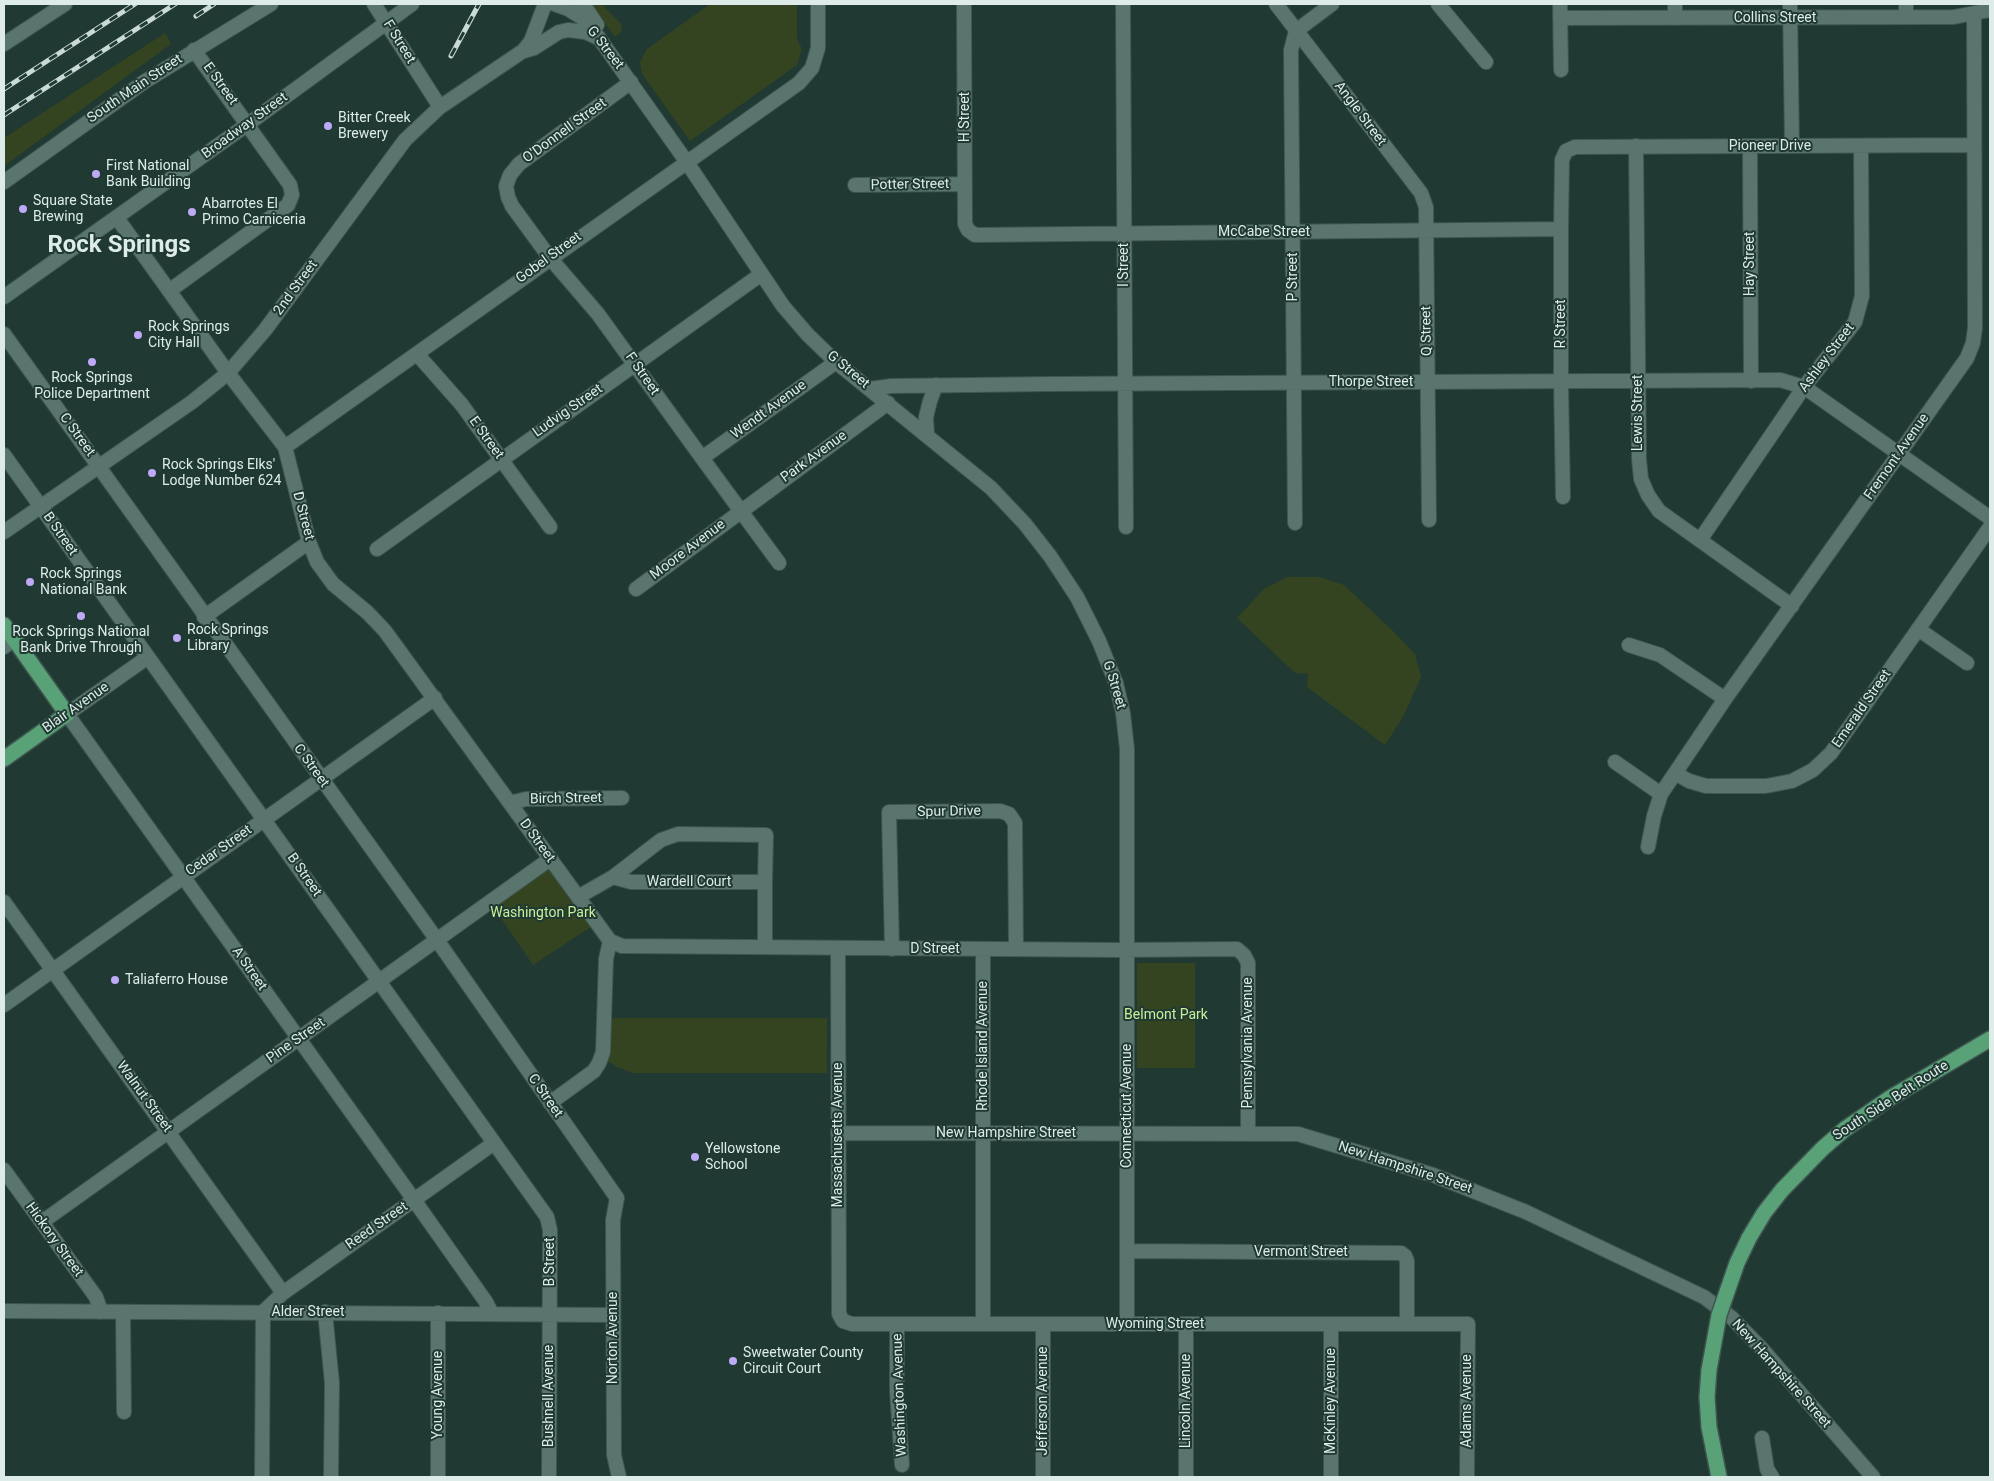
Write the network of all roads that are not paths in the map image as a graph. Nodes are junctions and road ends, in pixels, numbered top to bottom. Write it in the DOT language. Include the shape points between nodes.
graph roads {
  1 [pos="65,4"];
  2 [pos="271,4"];
  3 [pos="374,4"];
  4 [pos="412,4"];
  5 [pos="545,4"];
  6 [pos="554,4"];
  7 [pos="583,4"];
  8 [pos="818,4"];
  9 [pos="964,4"];
  10 [pos="1123,4"];
  11 [pos="1276,4"];
  12 [pos="1332,4"];
  13 [pos="1438,4"];
  14 [pos="1560,4"];
  15 [pos="1906,10"];
  16 [pos="1990,10"];
  17 [pos="1675,11"];
  18 [pos="1790,11"];
  19 [pos="1974,14"];
  20 [pos="1560,18"];
  21 [pos="387,22"];
  22 [pos="1296,31"];
  23 [pos="599,38"];
  24 [pos="4,44"];
  25 [pos="194,50"];
  26 [pos="523,51"];
  27 [pos="1486,62"];
  28 [pos="1561,70"];
  29 [pos="631,82"];
  30 [pos="440,107"];
  31 [pos="248,124"];
  32 [pos="1974,145"];
  33 [pos="1636,146"];
  34 [pos="1792,146"];
  35 [pos="1861,146"];
  36 [pos="1750,147"];
  37 [pos="1566,151"];
  38 [pos="686,161"];
  39 [pos="4,182"];
  40 [pos="965,184"];
  41 [pos="855,185"];
  42 [pos="506,186"];
  43 [pos="117,218"];
  44 [pos="1562,229"];
  45 [pos="968,230"];
  46 [pos="1426,231"];
  47 [pos="1293,232"];
  48 [pos="1124,233"];
  49 [pos="550,258"];
  50 [pos="760,275"];
  51 [pos="169,291"];
  52 [pos="4,297"];
  53 [pos="4,334"];
  54 [pos="417,354"];
  55 [pos="836,362"];
  56 [pos="635,364"];
  57 [pos="228,374"];
  58 [pos="1750,380"];
  59 [pos="1428,381"];
  60 [pos="1293,382"];
  61 [pos="1561,382"];
  62 [pos="1638,382"];
  63 [pos="1124,383"];
  64 [pos="936,385"];
  65 [pos="1804,387"];
  66 [pos="870,389"];
  67 [pos="888,403"];
  68 [pos="927,435"];
  69 [pos="285,447"];
  70 [pos="1899,454"];
  71 [pos="4,455"];
  72 [pos="702,458"];
  73 [pos="500,459"];
  74 [pos="98,466"];
  75 [pos="1563,498"];
  76 [pos="41,507"];
  77 [pos="740,511"];
  78 [pos="1990,518"];
  79 [pos="1428,520"];
  80 [pos="1295,523"];
  81 [pos="550,527"];
  82 [pos="1126,527"];
  83 [pos="1990,527"];
  84 [pos="4,532"];
  85 [pos="1700,540"];
  86 [pos="309,542"];
  87 [pos="377,549"];
  88 [pos="779,563"];
  89 [pos="636,588"];
  90 [pos="1792,606"];
  91 [pos="204,617"];
  92 [pos="4,625"];
  93 [pos="1918,629"];
  94 [pos="9,643"];
  95 [pos="1629,645"];
  96 [pos="148,657"];
  97 [pos="1967,663"];
  98 [pos="435,698"];
  99 [pos="1725,699"];
  100 [pos="67,714"];
  101 [pos="1126,738"];
  102 [pos="4,759"];
  103 [pos="1615,762"];
  104 [pos="1675,773"];
  105 [pos="321,780"];
  106 [pos="1661,794"];
  107 [pos="622,798"];
  108 [pos="510,803"];
  109 [pos="265,819"];
  110 [pos="1648,847"];
  111 [pos="550,859"];
  112 [pos="183,877"];
  113 [pos="613,877"];
  114 [pos="765,882"];
  115 [pos="578,898"];
  116 [pos="4,902"];
  117 [pos="437,940"];
  118 [pos="610,941"];
  119 [pos="765,947"];
  120 [pos="838,948"];
  121 [pos="892,948"];
  122 [pos="983,949"];
  123 [pos="1016,949"];
  124 [pos="1127,949"];
  125 [pos="1244,954"];
  126 [pos="52,970"];
  127 [pos="380,981"];
  128 [pos="4,1005"];
  129 [pos="298,1039"];
  130 [pos="1990,1039"];
  131 [pos="550,1103"];
  132 [pos="168,1132"];
  133 [pos="838,1132"];
  134 [pos="1248,1132"];
  135 [pos="983,1133"];
  136 [pos="1127,1133"];
  137 [pos="494,1143"];
  138 [pos="4,1170"];
  139 [pos="617,1198"];
  140 [pos="414,1200"];
  141 [pos="42,1222"];
  142 [pos="1127,1251"];
  143 [pos="284,1293"];
  144 [pos="4,1312"];
  145 [pos="101,1312"];
  146 [pos="124,1312"];
  147 [pos="263,1312"];
  148 [pos="324,1312"];
  149 [pos="438,1313"];
  150 [pos="492,1314"];
  151 [pos="550,1314"];
  152 [pos="613,1315"];
  153 [pos="843,1321"];
  154 [pos="897,1324"];
  155 [pos="983,1324"];
  156 [pos="1043,1324"];
  157 [pos="1127,1324"];
  158 [pos="1186,1324"];
  159 [pos="1331,1324"];
  160 [pos="1407,1324"];
  161 [pos="1468,1324"];
  162 [pos="124,1412"];
  163 [pos="1762,1438"];
  164 [pos="902,1465"];
  165 [pos="262,1477"];
  166 [pos="331,1477"];
  167 [pos="438,1477"];
  168 [pos="549,1477"];
  169 [pos="619,1477"];
  170 [pos="1043,1477"];
  171 [pos="1186,1477"];
  172 [pos="1331,1477"];
  173 [pos="1467,1477"];
  174 [pos="1719,1477"];
  175 [pos="1772,1477"];
  176 [pos="1873,1477"];
  1 -- 24 [label="street"];
  2 -- 25 [label="street, South Main Street"];
  3 -- 21 [label="street, F Street"];
  4 -- 21 [label="street, Broadway Street"];
  5 -- 26 [label="street, 2nd Street" via="531,41"];
  6 -- 23 [label="street, G Street" via="580,17"];
  7 -- 23 [label="street" via="596,24"];
  8 -- 38 [label="street, Gobel Street" via="818,48 812,68 798,83"];
  9 -- 40 [label="street, H Street"];
  10 -- 48 [label="street, I Street"];
  11 -- 22 [label="street, Angle Street"];
  12 -- 22 [label="street"];
  13 -- 27 [label="street"];
  14 -- 20 [label="street"];
  15 -- 18 [label="street, Collins Street"];
  15 -- 19 [label="street, Collins Street" via="1954,17"];
  16 -- 19 [label="street, Collins Street"];
  17 -- 18 [label="street, Collins Street"];
  17 -- 20 [label="street, Collins Street"];
  18 -- 34 [label="street"];
  19 -- 32 [label="street, Fremont Avenue"];
  20 -- 28 [label="street"];
  21 -- 30 [label="street, F Street"];
  21 -- 31 [label="street, Broadway Street"];
  22 -- 46 [label="street, Angle Street" via="1421,193 1426,207"];
  22 -- 47 [label="street, P Street" via="1291,50"];
  23 -- 26 [label="street" via="568,30"];
  23 -- 29 [label="street, G Street"];
  25 -- 31 [label="street, E Street"];
  25 -- 39 [label="street, South Main Street"];
  26 -- 30 [label="street, 2nd Street"];
  29 -- 38 [label="street, G Street"];
  29 -- 42 [label="street, O'Donnell Street" via="519,164"];
  30 -- 57 [label="street, 2nd Street" via="404,140 265,330"];
  31 -- 43 [label="street, Broadway Street"];
  31 -- 51 [label="street, E Street" via="290,185 292,195 288,205"];
  32 -- 35 [label="street, Pioneer Drive"];
  32 -- 70 [label="street, Fremont Avenue" via="1973,343 1967,358"];
  33 -- 36 [label="street, Pioneer Drive"];
  33 -- 37 [label="street, Pioneer Drive" via="1574,147"];
  33 -- 62 [label="street, Lewis Street"];
  34 -- 35 [label="street, Pioneer Drive"];
  34 -- 36 [label="street, Pioneer Drive"];
  35 -- 65 [label="street, Ashley Street" via="1860,309 1855,322"];
  36 -- 58 [label="street, Hay Street"];
  37 -- 44 [label="street, R Street" via="1562,160"];
  38 -- 49 [label="street, Gobel Street"];
  38 -- 50 [label="street, G Street"];
  40 -- 41 [label="street, Potter Street"];
  40 -- 45 [label="street, H Street" via="965,224"];
  42 -- 49 [label="street, F Street" via="512,206"];
  43 -- 51 [label="street, D Street"];
  43 -- 52 [label="street, Broadway Street"];
  44 -- 46 [label="street, McCabe Street"];
  44 -- 61 [label="street, R Street"];
  45 -- 48 [label="street, McCabe Street" via="975,234"];
  46 -- 47 [label="street, McCabe Street"];
  46 -- 59 [label="street, Q Street"];
  47 -- 48 [label="street, McCabe Street"];
  47 -- 60 [label="street, P Street"];
  48 -- 63 [label="street, I Street"];
  49 -- 54 [label="street, Gobel Street"];
  49 -- 56 [label="street, F Street"];
  50 -- 55 [label="street, G Street" via="808,335"];
  50 -- 56 [label="street, Ludvig Street"];
  51 -- 57 [label="street, D Street"];
  53 -- 74 [label="street, C Street"];
  54 -- 69 [label="street, Gobel Street"];
  54 -- 73 [label="street, E Street" via="462,406"];
  55 -- 66 [label="street, G Street"];
  55 -- 72 [label="street, Wendt Avenue"];
  56 -- 72 [label="street, F Street"];
  56 -- 73 [label="street, Ludvig Street"];
  57 -- 69 [label="street, D Street"];
  57 -- 74 [label="street, 2nd Street"];
  58 -- 62 [label="street, Thorpe Street"];
  58 -- 65 [label="street, Thorpe Street" via="1780,380"];
  59 -- 60 [label="street, Thorpe Street"];
  59 -- 61 [label="street, Thorpe Street"];
  59 -- 79 [label="street, Q Street"];
  60 -- 63 [label="street, Thorpe Street"];
  60 -- 80 [label="street, P Street"];
  61 -- 62 [label="street, Thorpe Street"];
  61 -- 75 [label="street, R Street"];
  62 -- 85 [label="street, Lewis Street" via="1641,478 1660,511"];
  63 -- 64 [label="street, Thorpe Street"];
  63 -- 82 [label="street, I Street"];
  64 -- 66 [label="street, Thorpe Street"];
  64 -- 68 [label="street" via="926,417"];
  65 -- 70 [label="street, Thorpe Street"];
  65 -- 85 [label="street, Ashley Street"];
  66 -- 67 [label="street, G Street"];
  67 -- 68 [label="street, G Street"];
  67 -- 77 [label="street, Park Avenue"];
  68 -- 101 [label="street, G Street" via="992,488 1025,524 1078,597 1116,683"];
  69 -- 86 [label="street, D Street"];
  70 -- 78 [label="street, Thorpe Street"];
  70 -- 90 [label="street, Fremont Avenue"];
  71 -- 76 [label="street, B Street"];
  72 -- 77 [label="street, F Street"];
  73 -- 81 [label="street, E Street"];
  73 -- 87 [label="street, Ludvig Street"];
  74 -- 76 [label="street, 2nd Street"];
  74 -- 91 [label="street, C Street"];
  76 -- 84 [label="street, 2nd Street"];
  76 -- 96 [label="street, B Street"];
  77 -- 88 [label="street, F Street"];
  77 -- 89 [label="street, Moore Avenue"];
  83 -- 93 [label="street, Emerald Street"];
  85 -- 90 [label="street, Lewis Street"];
  86 -- 91 [label="street"];
  86 -- 98 [label="street, D Street" via="317,562 333,584 385,631"];
  90 -- 99 [label="street, Fremont Avenue"];
  91 -- 105 [label="street, C Street"];
  92 -- 94 [label="main road, A Street"];
  93 -- 97 [label="street"];
  93 -- 104 [label="street, Emerald Street" via="1831,754 1813,770 1792,781 1766,786 1706,786"];
  94 -- 100 [label="main road, A Street"];
  95 -- 99 [label="street" via="1660,654"];
  96 -- 100 [label="street, Blair Avenue"];
  96 -- 109 [label="street, B Street"];
  98 -- 105 [label="street, Cedar Street"];
  98 -- 108 [label="street, D Street"];
  99 -- 104 [label="street, Fremont Avenue"];
  100 -- 102 [label="main road, Blair Avenue"];
  100 -- 112 [label="street, A Street"];
  101 -- 124 [label="street, Connecticut Avenue"];
  103 -- 106 [label="street"];
  104 -- 106 [label="street, Fremont Avenue"];
  105 -- 109 [label="street, Cedar Street"];
  105 -- 117 [label="street, C Street"];
  106 -- 110 [label="street, Fremont Avenue"];
  107 -- 108 [label="street, Birch Street" via="526,799"];
  108 -- 111 [label="street, D Street"];
  109 -- 112 [label="street, Cedar Street"];
  109 -- 127 [label="street, B Street"];
  111 -- 115 [label="street, D Street"];
  111 -- 117 [label="street, Pine Street"];
  112 -- 126 [label="street, Cedar Street"];
  112 -- 129 [label="street, A Street"];
  113 -- 114 [label="street, Wardell Court" via="631,882"];
  113 -- 114 [label="street, Wardell Court" via="661,840 678,834 766,835"];
  113 -- 115 [label="street, Wardell Court"];
  114 -- 119 [label="street, Wardell Court"];
  115 -- 118 [label="street, D Street"];
  116 -- 126 [label="street, Walnut Street"];
  117 -- 127 [label="street, Pine Street"];
  117 -- 131 [label="street, C Street"];
  118 -- 119 [label="street, D Street" via="622,946"];
  118 -- 131 [label="street" via="606,959 600,1063"];
  119 -- 120 [label="street, D Street"];
  120 -- 121 [label="street, D Street"];
  120 -- 133 [label="street, Massachusetts Avenue"];
  121 -- 122 [label="street, D Street"];
  121 -- 123 [label="street, Spur Drive" via="889,812 1000,811 1010,814 1015,823"];
  122 -- 123 [label="street, D Street"];
  122 -- 135 [label="street, Rhode Island Avenue"];
  123 -- 124 [label="street, D Street"];
  124 -- 125 [label="street, D Street" via="1237,948"];
  124 -- 136 [label="street, Connecticut Avenue"];
  125 -- 134 [label="street, Pennsylvania Avenue" via="1248,963"];
  126 -- 128 [label="street, Cedar Street"];
  126 -- 132 [label="street, Walnut Street"];
  127 -- 129 [label="street, Pine Street"];
  127 -- 137 [label="street, B Street"];
  129 -- 132 [label="street, Pine Street"];
  129 -- 140 [label="street, A Street"];
  130 -- 174 [label="main road, South Side Belt Route, bridge" via="1845,1129 1782,1190 1764,1213 1737,1263 1721,1306 1713,1342 1707,1397"];
  131 -- 139 [label="street, C Street"];
  132 -- 141 [label="street, Pine Street"];
  132 -- 143 [label="street, Walnut Street"];
  133 -- 135 [label="street, New Hampshire Street"];
  133 -- 153 [label="street, Massachusetts Avenue" via="840,1314"];
  134 -- 136 [label="street, New Hampshire Street"];
  134 -- 176 [label="street, New Hampshire Street" via="1298,1134 1433,1175 1526,1212 1704,1297 1732,1318 1762,1349"];
  135 -- 136 [label="street, New Hampshire Street"];
  135 -- 155 [label="street, Rhode Island Avenue"];
  136 -- 142 [label="street, Connecticut Avenue"];
  137 -- 140 [label="street, Reed Street"];
  137 -- 151 [label="street, B Street" via="547,1217 550,1230"];
  138 -- 141 [label="street, Hickory Street"];
  139 -- 152 [label="street, Norton Avenue" via="613,1220"];
  140 -- 143 [label="street, Reed Street"];
  140 -- 150 [label="street, A Street"];
  141 -- 145 [label="street, Hickory Street" via="96,1298"];
  142 -- 157 [label="street, Connecticut Avenue"];
  142 -- 160 [label="street, Vermont Street" via="1401,1253 1407,1261"];
  143 -- 147 [label="street, Reed Street"];
  144 -- 145 [label="street, Alder Street"];
  145 -- 146 [label="street, Alder Street"];
  146 -- 147 [label="street, Alder Street"];
  146 -- 162 [label="street"];
  147 -- 148 [label="street, Alder Street"];
  147 -- 165 [label="street"];
  148 -- 149 [label="street, Alder Street"];
  148 -- 166 [label="street" via="332,1383"];
  149 -- 150 [label="street, Alder Street"];
  149 -- 167 [label="street, Young Avenue"];
  150 -- 151 [label="street, Alder Street"];
  151 -- 152 [label="street, Alder Street"];
  151 -- 168 [label="street, Bushnell Avenue"];
  152 -- 169 [label="street, Norton Avenue" via="614,1455"];
  153 -- 154 [label="street, Wyoming Street"];
  154 -- 155 [label="street, Wyoming Street"];
  154 -- 164 [label="street, Washington Avenue"];
  155 -- 156 [label="street, Wyoming Street"];
  156 -- 157 [label="street, Wyoming Street"];
  156 -- 170 [label="street, Jefferson Avenue"];
  157 -- 158 [label="street, Wyoming Street"];
  158 -- 159 [label="street, Wyoming Street"];
  158 -- 171 [label="street, Lincoln Avenue"];
  159 -- 160 [label="street, Wyoming Street"];
  159 -- 172 [label="street, McKinley Avenue"];
  160 -- 161 [label="street, Wyoming Street"];
  161 -- 173 [label="street, Adams Avenue"];
  163 -- 175 [label="street" via="1767,1469"];
}
